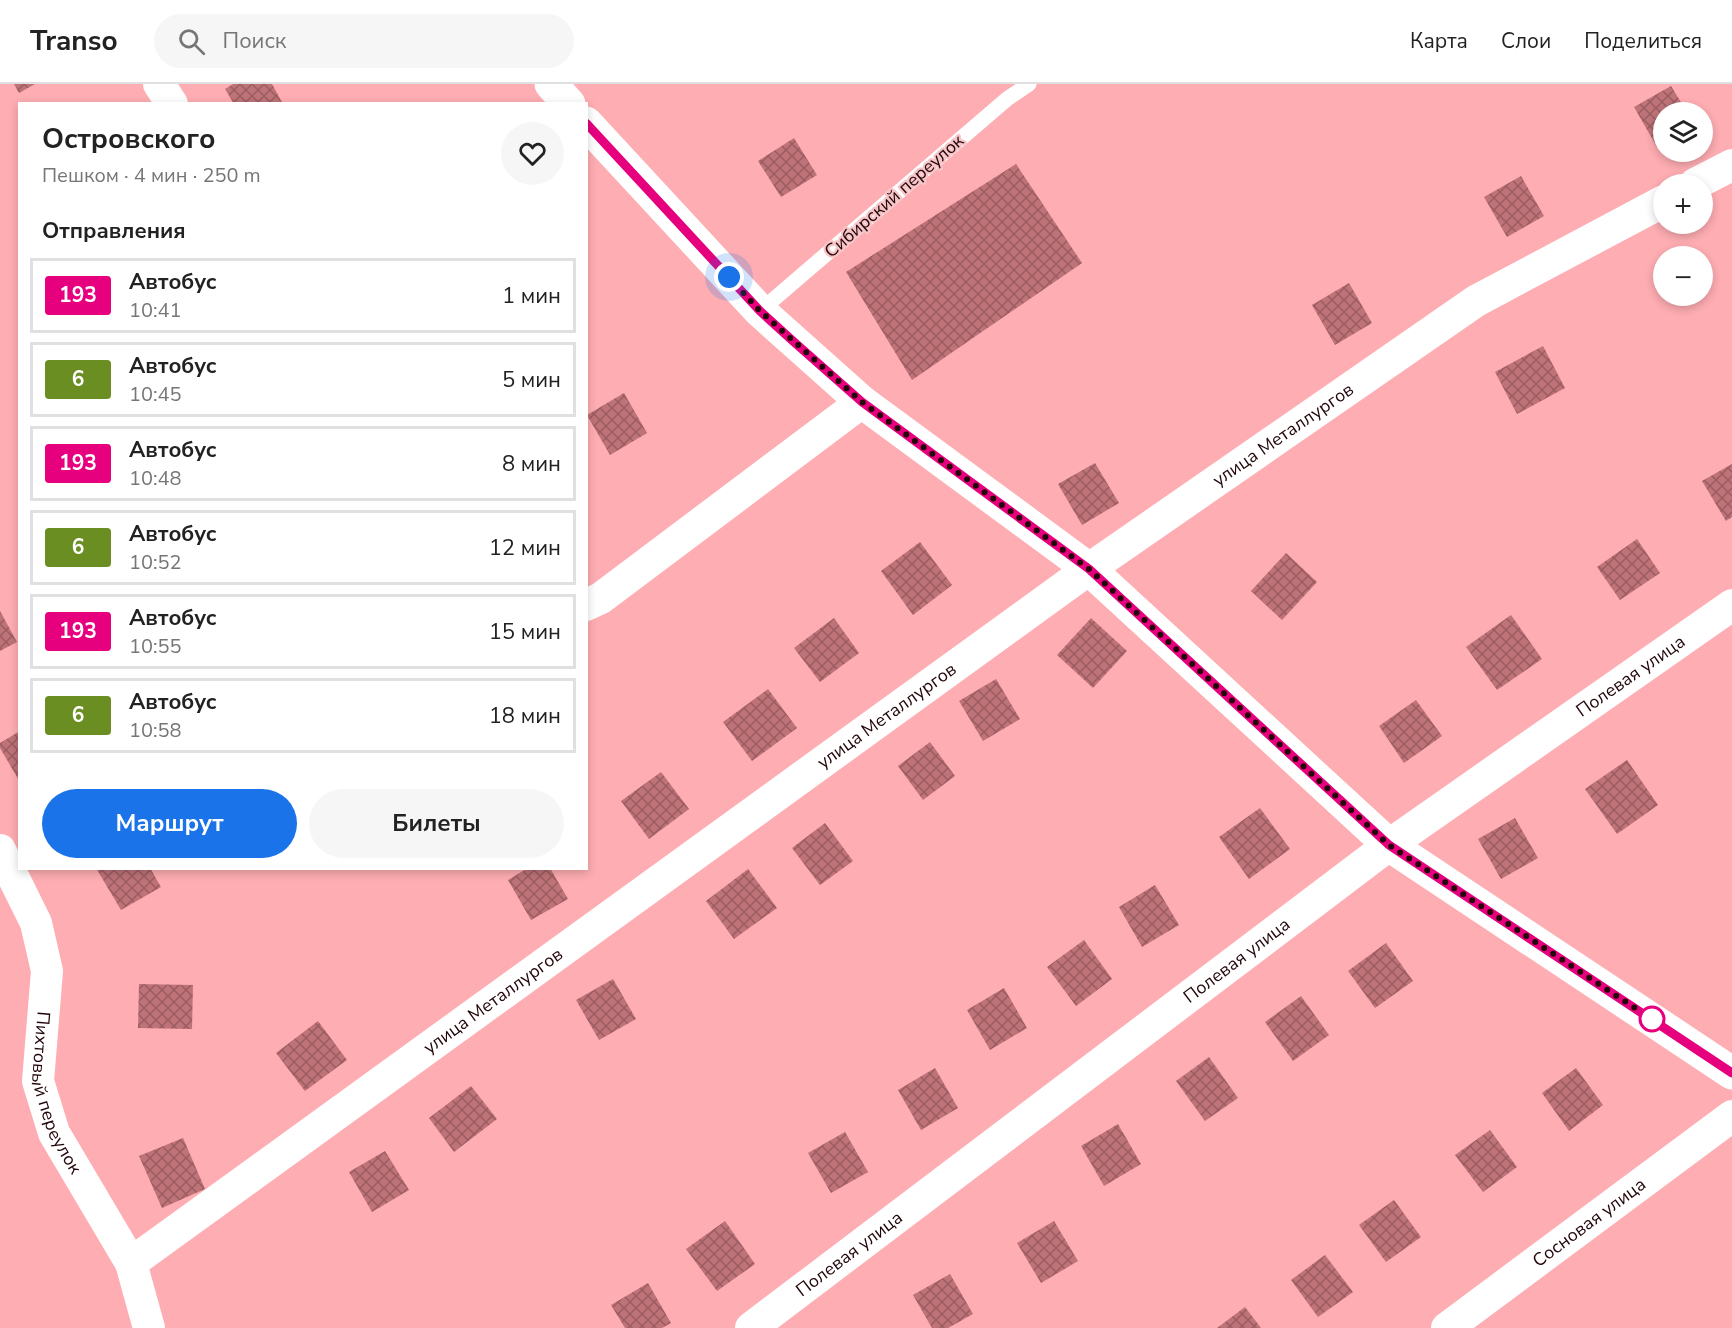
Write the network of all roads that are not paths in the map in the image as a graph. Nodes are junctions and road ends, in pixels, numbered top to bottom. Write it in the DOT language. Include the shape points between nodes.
graph roads {
  1 [pos="159,84"];
  2 [pos="551,84"];
  3 [pos="1001,84"];
  4 [pos="1029,84"];
  5 [pos="1007,99"];
  6 [pos="171,102"];
  7 [pos="567,102"];
  8 [pos="588,125"];
  9 [pos="1732,165"];
  10 [pos="1713,175"];
  11 [pos="1653,207"];
  12 [pos="760,311"];
  13 [pos="862,402"];
  14 [pos="1089,569"];
  15 [pos="588,604"];
  16 [pos="1732,606"];
  17 [pos="1389,845"];
  18 [pos="0,850"];
  19 [pos="1732,1073"];
  20 [pos="1732,1116"];
  21 [pos="131,1263"];
  22 [pos="149,1328"];
  23 [pos="751,1328"];
  24 [pos="1447,1328"];
  1 -- 6 [label="street"];
  2 -- 7 [label="street"];
  3 -- 5 [label="lane"];
  4 -- 5 [label="lane, Сибирский переулок"];
  5 -- 12 [label="lane, Сибирский переулок"];
  8 -- 12 [label="street"];
  9 -- 10 [label="street"];
  11 -- 14 [label="street, улица Металлургов" via="1476,302"];
  12 -- 13 [label="street"];
  13 -- 14 [label="street"];
  13 -- 15 [label="street"];
  14 -- 17 [label="street"];
  14 -- 21 [label="street, улица Металлургов"];
  16 -- 17 [label="street, Полевая улица"];
  17 -- 19 [label="street"];
  17 -- 23 [label="street, Полевая улица"];
  18 -- 21 [label="street, Пихтовый переулок" via="36,923 47,971 38,1081 54,1133"];
  20 -- 24 [label="street, Сосновая улица"];
  21 -- 22 [label="street, Пихтовый переулок"];
}
